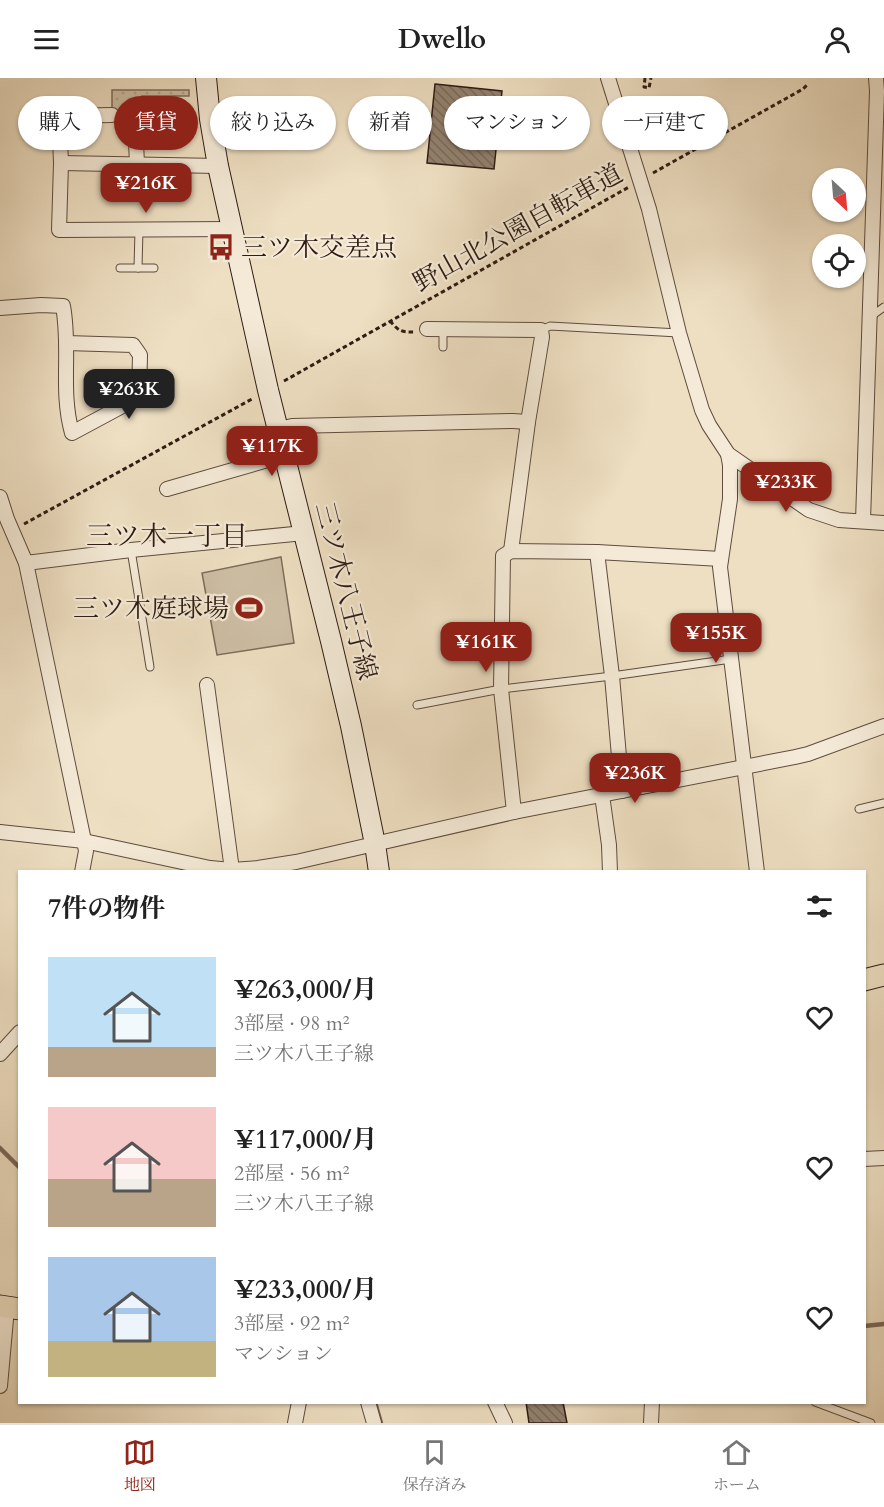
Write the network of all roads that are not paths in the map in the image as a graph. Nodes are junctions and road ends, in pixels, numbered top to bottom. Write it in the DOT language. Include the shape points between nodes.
graph roads {
  1 [pos="206,78"];
  2 [pos="608,78"];
  3 [pos="876,78"];
  4 [pos="112,116"];
  5 [pos="136,150"];
  6 [pos="61,162"];
  7 [pos="137,164"];
  8 [pos="218,166"];
  9 [pos="139,230"];
  10 [pos="233,230"];
  11 [pos="120,268"];
  12 [pos="138,268"];
  13 [pos="154,268"];
  14 [pos="884,307"];
  15 [pos="0,308"];
  16 [pos="870,317"];
  17 [pos="427,329"];
  18 [pos="443,329"];
  19 [pos="541,330"];
  20 [pos="679,333"];
  21 [pos="66,343"];
  22 [pos="443,347"];
  23 [pos="528,422"];
  24 [pos="278,429"];
  25 [pos="728,454"];
  26 [pos="285,455"];
  27 [pos="167,489"];
  28 [pos="0,497"];
  29 [pos="863,521"];
  30 [pos="8,522"];
  31 [pos="884,523"];
  32 [pos="304,533"];
  33 [pos="131,550"];
  34 [pos="511,551"];
  35 [pos="597,552"];
  36 [pos="721,559"];
  37 [pos="26,563"];
  38 [pos="731,659"];
  39 [pos="150,667"];
  40 [pos="612,676"];
  41 [pos="207,685"];
  42 [pos="501,689"];
  43 [pos="417,705"];
  44 [pos="884,726"];
  45 [pos="744,768"];
  46 [pos="622,791"];
  47 [pos="602,795"];
  48 [pos="884,803"];
  49 [pos="859,809"];
  50 [pos="514,812"];
  51 [pos="0,832"];
  52 [pos="84,841"];
  53 [pos="375,844"];
  54 [pos="82,870"];
  55 [pos="232,870"];
  56 [pos="380,870"];
  57 [pos="610,870"];
  58 [pos="757,870"];
  59 [pos="884,975"];
  60 [pos="866,980"];
  61 [pos="18,1034"];
  62 [pos="0,1054"];
  63 [pos="884,1158"];
  64 [pos="866,1159"];
  65 [pos="9,1308"];
  66 [pos="1,1379"];
  67 [pos="299,1404"];
  68 [pos="369,1404"];
  69 [pos="496,1404"];
  70 [pos="652,1404"];
  71 [pos="820,1404"];
  72 [pos="295,1423"];
  73 [pos="374,1423"];
  74 [pos="505,1423"];
  75 [pos="651,1423"];
  76 [pos="871,1423"];
  1 -- 8 [label="main road, 三ツ木八王子線"];
  2 -- 20 [label="street" via="648,209"];
  3 -- 16 [label="street"];
  4 -- 6 [label="street" via="59,116"];
  5 -- 7 [label="street"];
  6 -- 7 [label="street"];
  6 -- 9 [label="street" via="59,230"];
  7 -- 8 [label="street"];
  8 -- 10 [label="main road, 三ツ木八王子線"];
  9 -- 10 [label="street"];
  9 -- 12 [label="lane"];
  10 -- 24 [label="main road, 三ツ木八王子線"];
  11 -- 12 [label="lane"];
  12 -- 13 [label="lane"];
  14 -- 16 [label="lane"];
  15 -- 21 [label="street" via="63,306"];
  16 -- 29 [label="street"];
  17 -- 18 [label="street"];
  18 -- 19 [label="street"];
  18 -- 22 [label="lane"];
  19 -- 20 [label="lane" via="550,326"];
  19 -- 23 [label="street"];
  20 -- 25 [label="street" via="702,410"];
  21 -- 21 [label="street" via="65,385 72,433 139,397 140,356 133,345"];
  23 -- 24 [label="street"];
  23 -- 34 [label="street"];
  24 -- 26 [label="main road, 三ツ木八王子線"];
  25 -- 29 [label="street" via="809,510 838,520"];
  25 -- 36 [label="street" via="730,499"];
  26 -- 27 [label="street"];
  26 -- 32 [label="main road, 三ツ木八王子線"];
  28 -- 30 [label="street"];
  29 -- 31 [label="street"];
  30 -- 37 [label="street"];
  32 -- 33 [label="street"];
  32 -- 53 [label="main road, 三ツ木八王子線"];
  33 -- 37 [label="street"];
  33 -- 39 [label="lane"];
  34 -- 35 [label="street"];
  34 -- 42 [label="street" via="503,556"];
  35 -- 36 [label="street"];
  35 -- 40 [label="street"];
  36 -- 38 [label="street"];
  37 -- 52 [label="street"];
  38 -- 40 [label="lane"];
  38 -- 45 [label="street"];
  40 -- 42 [label="lane"];
  40 -- 46 [label="street"];
  41 -- 55 [label="street"];
  42 -- 43 [label="lane"];
  42 -- 50 [label="street"];
  44 -- 45 [label="street" via="808,754"];
  45 -- 46 [label="street"];
  45 -- 58 [label="street"];
  46 -- 47 [label="street"];
  47 -- 50 [label="street"];
  47 -- 57 [label="street"];
  48 -- 49 [label="lane"];
  50 -- 53 [label="street"];
  51 -- 52 [label="street"];
  52 -- 54 [label="street"];
  52 -- 55 [label="street"];
  53 -- 55 [label="street" via="296,862"];
  53 -- 56 [label="main road, 三ツ木八王子線"];
  59 -- 60 [label="main road"];
  61 -- 62 [label="street"];
  63 -- 64 [label="street"];
  65 -- 66 [label="street"];
  67 -- 72 [label="street"];
  68 -- 73 [label="street"];
  69 -- 74 [label="street"];
  70 -- 75 [label="street"];
  71 -- 76 [label="lane"];
}
